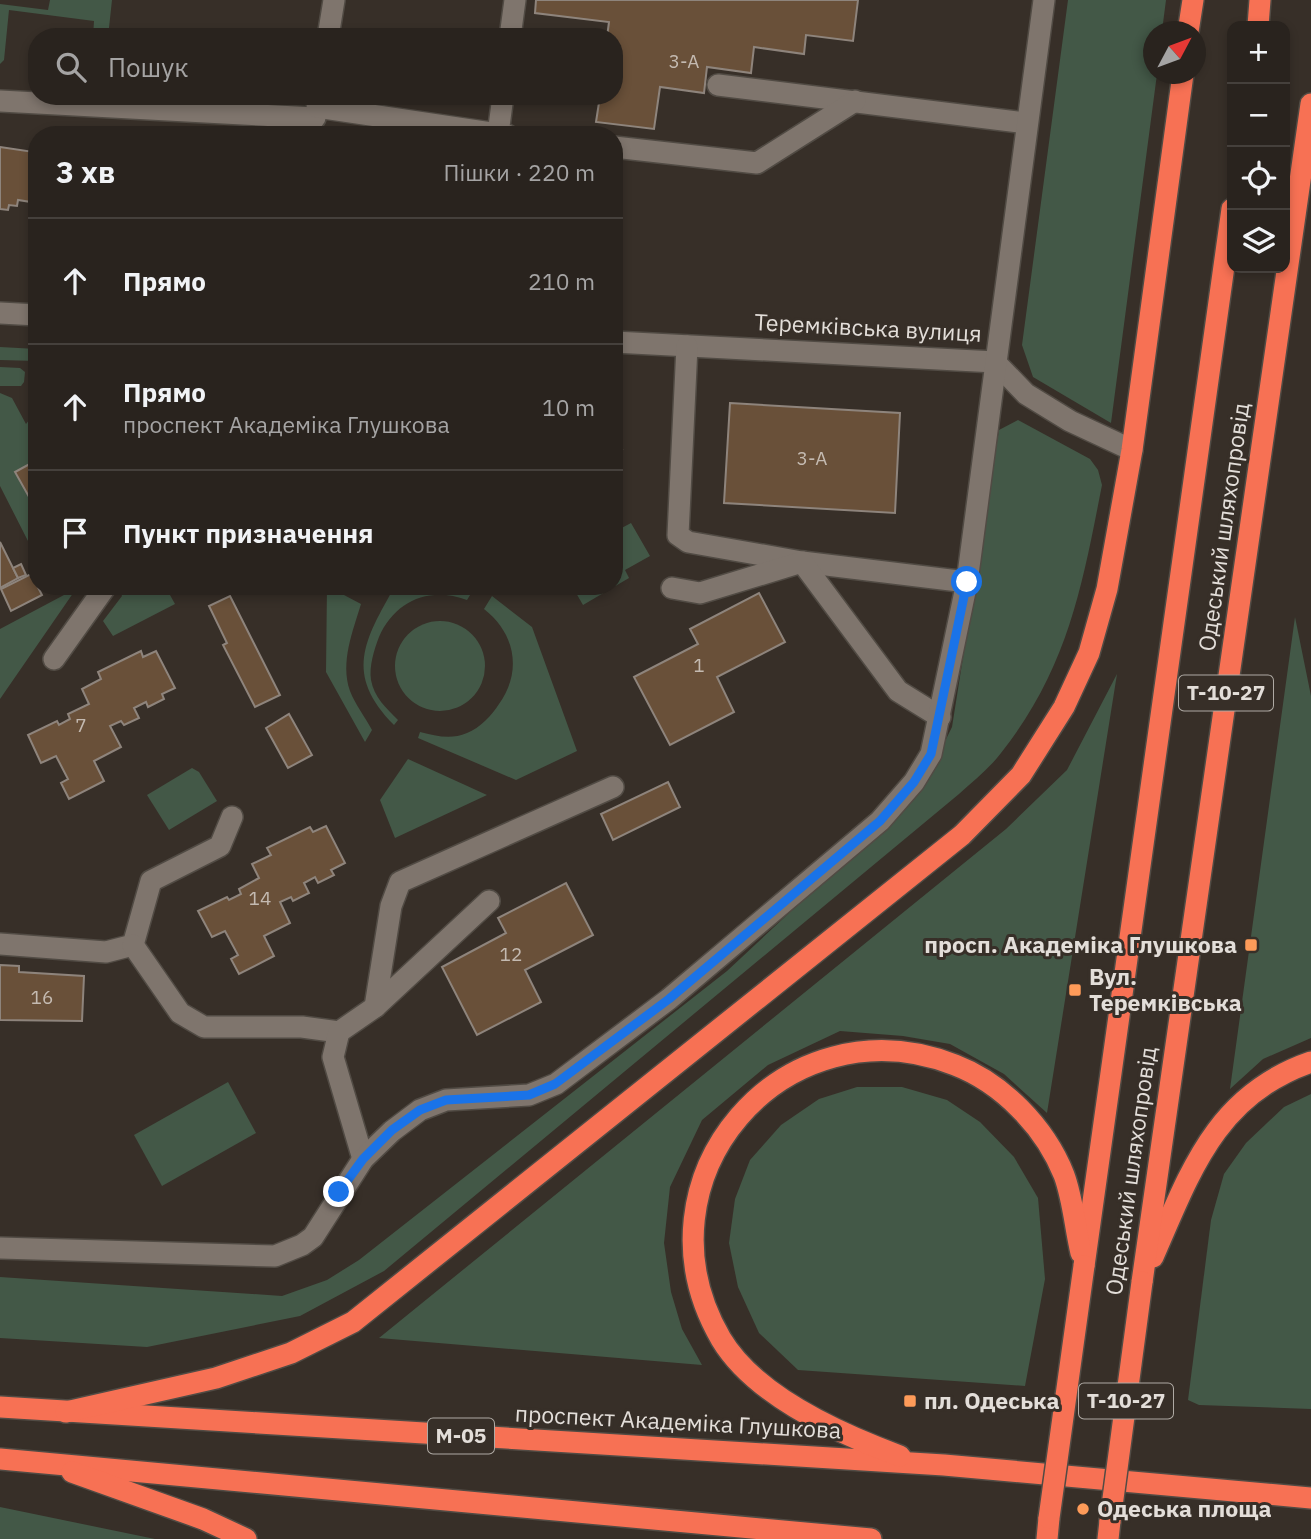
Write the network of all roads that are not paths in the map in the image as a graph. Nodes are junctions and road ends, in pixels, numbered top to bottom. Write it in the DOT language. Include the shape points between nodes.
graph roads {
  1 [pos="334,0"];
  2 [pos="515,0"];
  3 [pos="1044,0"];
  4 [pos="1193,0"];
  5 [pos="1190,21"];
  6 [pos="329,28"];
  7 [pos="511,28"];
  8 [pos="1182,84"];
  9 [pos="718,85"];
  10 [pos="0,101"];
  11 [pos="855,101"];
  12 [pos="28,102"];
  13 [pos="1311,104"];
  14 [pos="97,105"];
  15 [pos="503,105"];
  16 [pos="316,114"];
  17 [pos="1026,122"];
  18 [pos="428,126"];
  19 [pos="502,126"];
  20 [pos="623,148"];
  21 [pos="1232,210"];
  22 [pos="0,313"];
  23 [pos="28,315"];
  24 [pos="623,342"];
  25 [pos="641,343"];
  26 [pos="687,345"];
  27 [pos="623,354"];
  28 [pos="995,362"];
  29 [pos="1132,450"];
  30 [pos="802,562"];
  31 [pos="967,582"];
  32 [pos="672,588"];
  33 [pos="100,595"];
  34 [pos="54,659"];
  35 [pos="940,717"];
  36 [pos="613,787"];
  37 [pos="232,817"];
  38 [pos="489,901"];
  39 [pos="0,944"];
  40 [pos="133,945"];
  41 [pos="375,1007"];
  42 [pos="339,1032"];
  43 [pos="1311,1062"];
  44 [pos="363,1159"];
  45 [pos="0,1248"];
  46 [pos="1084,1266"];
  47 [pos="1142,1282"];
  48 [pos="0,1407"];
  49 [pos="66,1412"];
  50 [pos="0,1459"];
  51 [pos="43,1462"];
  52 [pos="922,1464"];
  53 [pos="1309,1497"];
  54 [pos="1048,1529"];
  55 [pos="1109,1530"];
  56 [pos="819,1537"];
  57 [pos="246,1539"];
  58 [pos="871,1539"];
  1 -- 6 [label="street"];
  2 -- 7 [label="street"];
  3 -- 17 [label="street"];
  4 -- 5 [label="highway"];
  8 -- 29 [label="highway"];
  9 -- 11 [label="street"];
  10 -- 12 [label="street"];
  11 -- 17 [label="street"];
  11 -- 20 [label="street" via="757,163"];
  13 -- 47 [label="highway, Одеський шляхопровід / Т-10-27"];
  14 -- 16 [label="street"];
  15 -- 19 [label="street"];
  16 -- 18 [label="street"];
  17 -- 28 [label="street"];
  21 -- 46 [label="highway, Одеський шляхопровід / Т-10-27"];
  22 -- 23 [label="street"];
  24 -- 25 [label="street, Теремківська вулиця"];
  25 -- 26 [label="street, Теремківська вулиця"];
  25 -- 27 [label="street"];
  26 -- 28 [label="street, Теремківська вулиця"];
  26 -- 30 [label="street" via="678,535 688,542"];
  28 -- 29 [label="street, Теремківська вулиця" via="1026,394"];
  28 -- 31 [label="street"];
  29 -- 49 [label="highway" via="1107,589 1089,653 1064,707 1021,775 962,835 353,1322 291,1353 216,1378"];
  30 -- 31 [label="street"];
  30 -- 32 [label="street" via="700,593"];
  30 -- 35 [label="street" via="898,691"];
  31 -- 35 [label="street"];
  33 -- 34 [label="street"];
  35 -- 44 [label="street" via="931,754 880,821 669,999 541,1092 446,1100 420,1110"];
  36 -- 41 [label="street" via="400,882 391,906"];
  37 -- 40 [label="street" via="220,846 151,881"];
  38 -- 41 [label="street"];
  39 -- 40 [label="street" via="106,952"];
  40 -- 42 [label="street" via="180,1013 204,1027 302,1027"];
  41 -- 42 [label="street"];
  42 -- 44 [label="street" via="333,1057"];
  43 -- 47 [label="highway" via="1256,1090 1219,1124 1190,1171"];
  44 -- 45 [label="street" via="313,1237 275,1256"];
  46 -- 52 [label="highway" via="1064,1175 1030,1120 982,1075 928,1054 867,1049 805,1065 756,1098 721,1140 701,1183 692,1233 698,1290 722,1341 760,1382 790,1403 843,1434"];
  46 -- 54 [label="highway, Одеський шляхопровід / Т-10-27, bridge"];
  47 -- 55 [label="highway, Одеський шляхопровід / Т-10-27, bridge"];
  48 -- 49 [label="highway, проспект Академіка Глушкова / М-05"];
  49 -- 52 [label="highway, проспект Академіка Глушкова / М-05"];
  50 -- 51 [label="highway"];
  51 -- 56 [label="highway"];
  51 -- 57 [label="highway"];
  52 -- 53 [label="highway, проспект Академіка Глушкова / М-05"];
  56 -- 58 [label="highway"];
}
